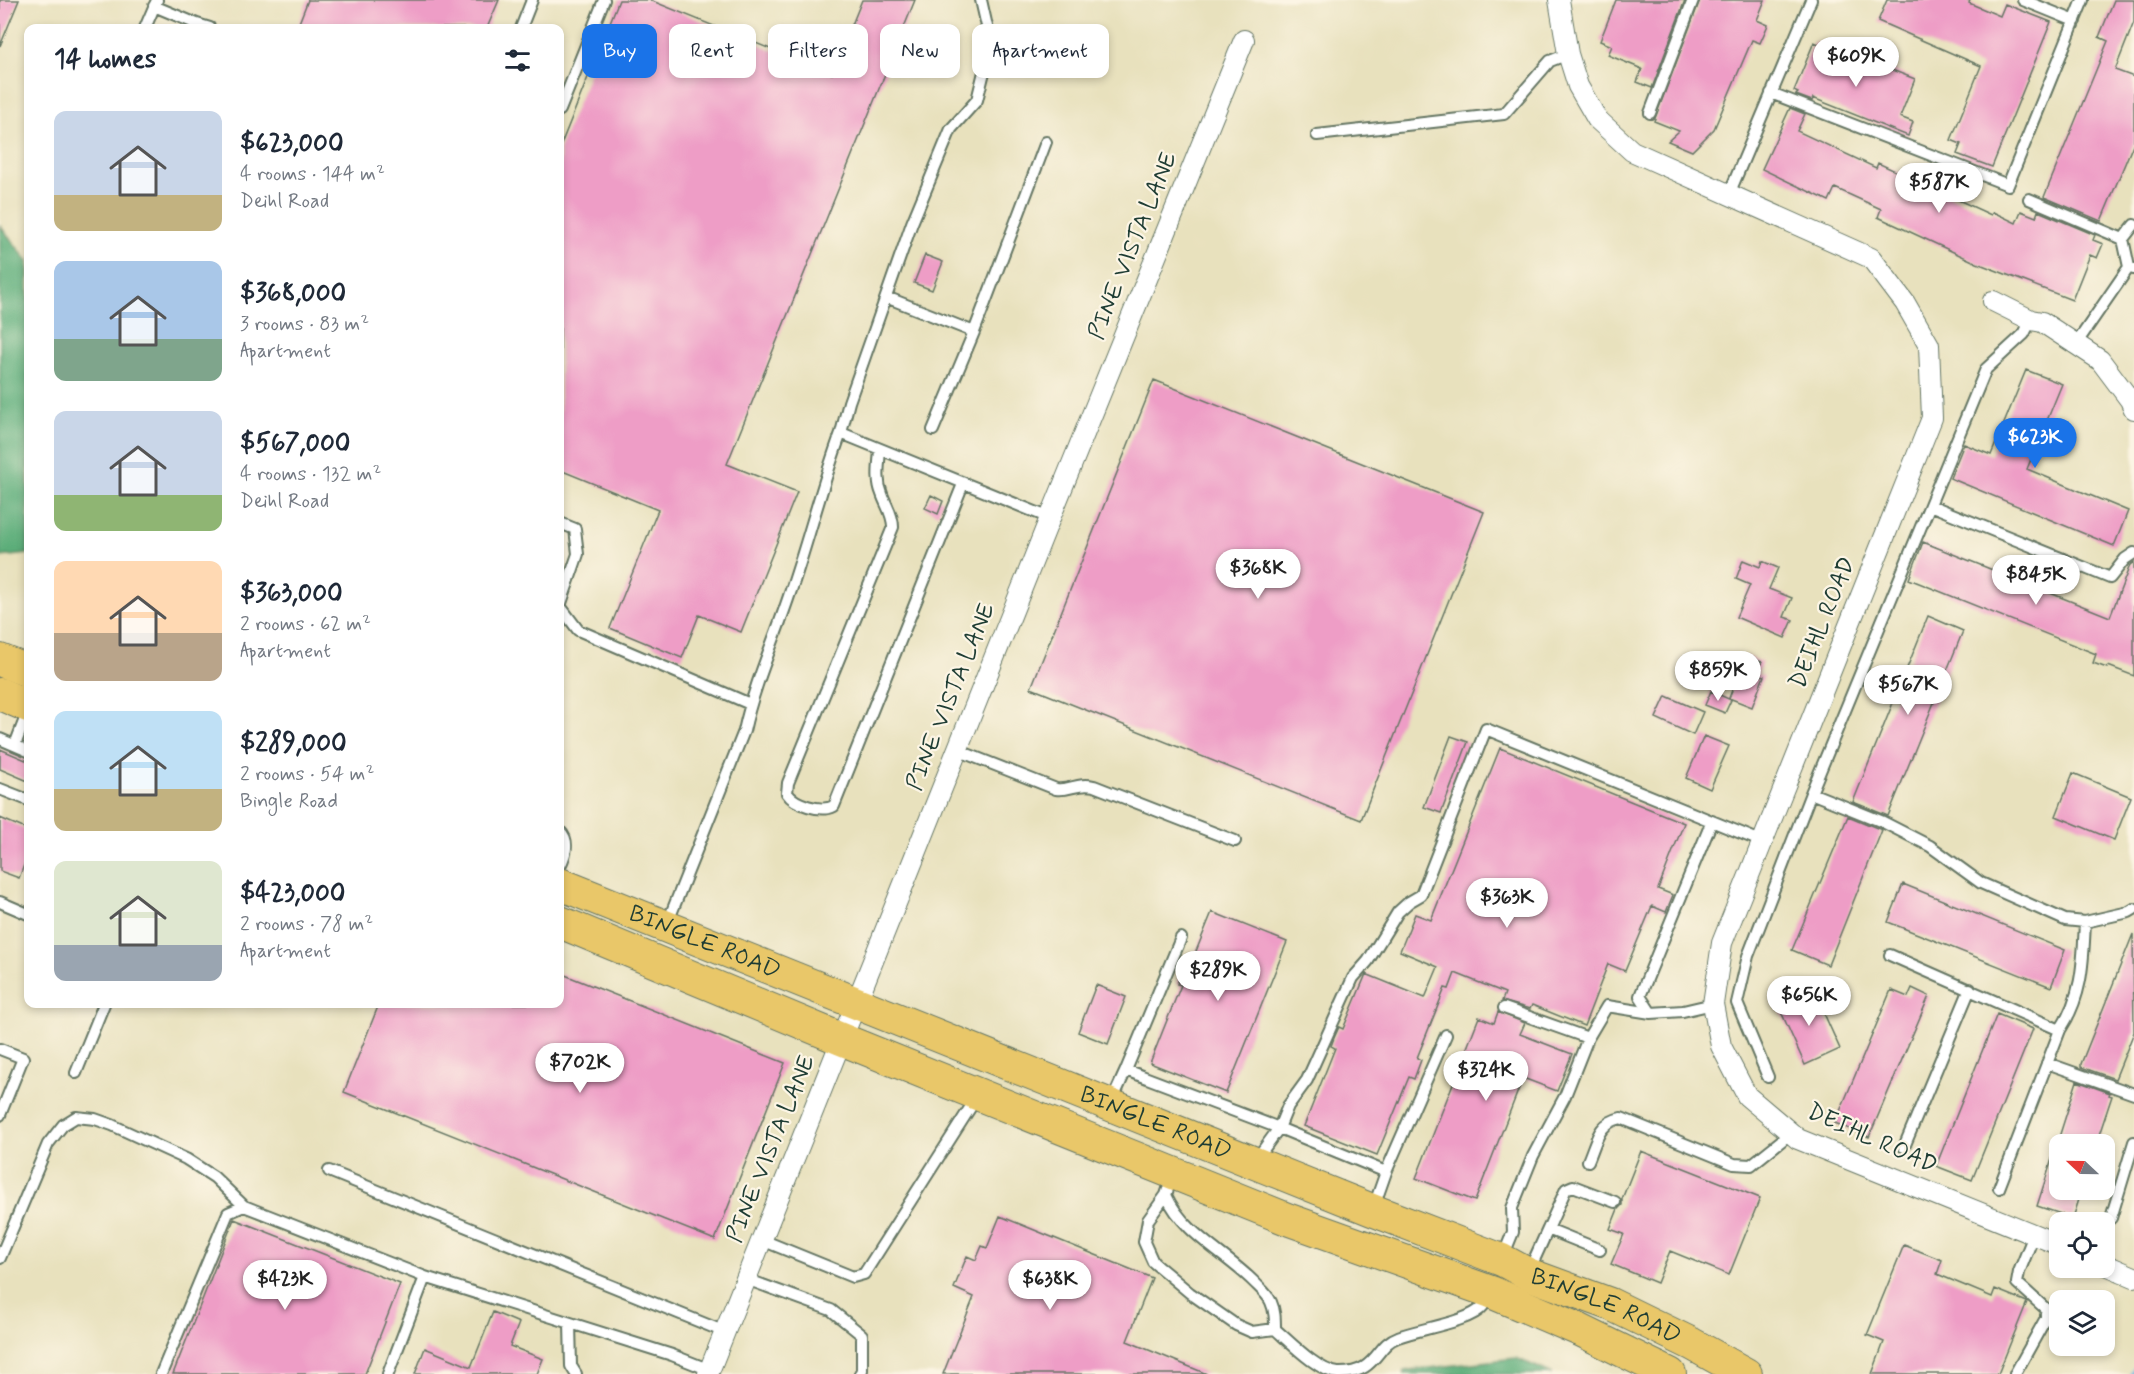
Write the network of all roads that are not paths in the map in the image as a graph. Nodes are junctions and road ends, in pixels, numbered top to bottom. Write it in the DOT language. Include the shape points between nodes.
graph roads {
  1 [pos="532,0"];
  2 [pos="604,0"];
  3 [pos="981,0"];
  4 [pos="1559,0"];
  5 [pos="1693,0"];
  6 [pos="1811,0"];
  7 [pos="2023,0"];
  8 [pos="2083,0"];
  9 [pos="155,3"];
  10 [pos="2075,21"];
  11 [pos="147,24"];
  12 [pos="192,24"];
  13 [pos="523,24"];
  14 [pos="1244,40"];
  15 [pos="1568,54"];
  16 [pos="1771,93"];
  17 [pos="564,100"];
  18 [pos="1650,113"];
  19 [pos="1317,135"];
  20 [pos="1046,142"];
  21 [pos="1729,194"];
  22 [pos="2029,199"];
  23 [pos="2134,225"];
  24 [pos="2123,240"];
  25 [pos="2132,268"];
  26 [pos="886,297"];
  27 [pos="1992,301"];
  28 [pos="2031,320"];
  29 [pos="974,332"];
  30 [pos="2076,344"];
  31 [pos="2134,409"];
  32 [pos="933,430"];
  33 [pos="841,433"];
  34 [pos="880,450"];
  35 [pos="963,484"];
  36 [pos="1930,505"];
  37 [pos="1050,518"];
  38 [pos="564,525"];
  39 [pos="2134,553"];
  40 [pos="564,594"];
  41 [pos="564,611"];
  42 [pos="0,660"];
  43 [pos="24,669"];
  44 [pos="0,694"];
  45 [pos="24,704"];
  46 [pos="750,704"];
  47 [pos="24,721"];
  48 [pos="0,740"];
  49 [pos="15,745"];
  50 [pos="24,749"];
  51 [pos="957,750"];
  52 [pos="0,789"];
  53 [pos="1811,793"];
  54 [pos="24,798"];
  55 [pos="1712,822"];
  56 [pos="564,836"];
  57 [pos="1234,841"];
  58 [pos="1763,842"];
  59 [pos="564,856"];
  60 [pos="564,886"];
  61 [pos="0,902"];
  62 [pos="2134,909"];
  63 [pos="24,912"];
  64 [pos="2085,922"];
  65 [pos="564,924"];
  66 [pos="666,926"];
  67 [pos="1180,938"];
  68 [pos="1890,955"];
  69 [pos="1970,988"];
  70 [pos="856,1002"];
  71 [pos="1713,1004"];
  72 [pos="102,1008"];
  73 [pos="1504,1008"];
  74 [pos="1651,1013"];
  75 [pos="2061,1030"];
  76 [pos="1446,1035"];
  77 [pos="1588,1038"];
  78 [pos="842,1039"];
  79 [pos="0,1049"];
  80 [pos="2047,1063"];
  81 [pos="1126,1070"];
  82 [pos="76,1073"];
  83 [pos="1768,1077"];
  84 [pos="979,1094"];
  85 [pos="2134,1094"];
  86 [pos="1110,1104"];
  87 [pos="0,1115"];
  88 [pos="1279,1128"];
  89 [pos="1791,1133"];
  90 [pos="1187,1134"];
  91 [pos="2134,1142"];
  92 [pos="1904,1147"];
  93 [pos="1588,1161"];
  94 [pos="1254,1162"];
  95 [pos="329,1171"];
  96 [pos="1386,1172"];
  97 [pos="1170,1183"];
  98 [pos="1999,1188"];
  99 [pos="1615,1202"];
  100 [pos="244,1206"];
  101 [pos="1372,1210"];
  102 [pos="2113,1212"];
  103 [pos="1548,1229"];
  104 [pos="2034,1235"];
  105 [pos="762,1240"];
  106 [pos="2049,1241"];
  107 [pos="1599,1250"];
  108 [pos="0,1258"];
  109 [pos="1515,1267"];
  110 [pos="2115,1269"];
  111 [pos="2131,1276"];
  112 [pos="425,1277"];
  113 [pos="746,1280"];
  114 [pos="1491,1292"];
  115 [pos="570,1323"];
  116 [pos="1275,1329"];
  117 [pos="725,1332"];
  118 [pos="709,1372"];
  119 [pos="161,1374"];
  120 [pos="388,1374"];
  121 [pos="576,1374"];
  122 [pos="860,1374"];
  123 [pos="1670,1374"];
  124 [pos="1746,1374"];
  125 [pos="2015,1374"];
  1 -- 13 [label="lane"];
  2 -- 17 [label="lane"];
  3 -- 26 [label="lane" via="991,44 977,100 951,129"];
  4 -- 15 [label="street, DEIHL ROAD"];
  5 -- 18 [label="lane"];
  6 -- 16 [label="lane"];
  7 -- 10 [label="lane"];
  8 -- 10 [label="lane"];
  9 -- 11 [label="lane"];
  9 -- 12 [label="lane"];
  10 -- 16 [label="lane" via="2008,185"];
  14 -- 37 [label="street, PINE VISTA LANE"];
  15 -- 19 [label="lane" via="1550,61 1504,114"];
  15 -- 21 [label="street, DEIHL ROAD" via="1578,86 1597,119 1632,151"];
  16 -- 21 [label="lane"];
  20 -- 29 [label="lane"];
  21 -- 58 [label="street, DEIHL ROAD" via="1871,258 1905,303 1929,345 1932,385 1932,418"];
  22 -- 24 [label="lane"];
  23 -- 24 [label="lane"];
  24 -- 25 [label="lane"];
  25 -- 30 [label="lane"];
  26 -- 29 [label="lane"];
  26 -- 33 [label="lane"];
  27 -- 28 [label="street"];
  28 -- 30 [label="street" via="2042,322"];
  28 -- 36 [label="lane" via="2024,334 1986,369"];
  29 -- 32 [label="lane"];
  30 -- 31 [label="street" via="2100,360"];
  33 -- 34 [label="lane"];
  33 -- 46 [label="lane"];
  34 -- 35 [label="lane"];
  34 -- 35 [label="lane" via="878,481 893,527 788,783 790,798 818,809 834,806"];
  35 -- 37 [label="lane"];
  36 -- 39 [label="lane" via="2110,578"];
  36 -- 53 [label="lane"];
  37 -- 51 [label="street, PINE VISTA LANE"];
  38 -- 40 [label="lane" via="575,529 578,554"];
  41 -- 46 [label="lane" via="578,630"];
  42 -- 43 [label="main road"];
  44 -- 45 [label="main road"];
  46 -- 66 [label="lane" via="744,731"];
  47 -- 49 [label="lane"];
  48 -- 49 [label="lane"];
  49 -- 50 [label="lane"];
  51 -- 57 [label="lane" via="1056,789 1084,783 1094,786"];
  51 -- 70 [label="street, PINE VISTA LANE"];
  52 -- 54 [label="lane"];
  53 -- 64 [label="lane" via="1930,846 1981,883 2065,920"];
  53 -- 83 [label="lane" via="1748,956 1737,1004"];
  55 -- 58 [label="lane"];
  55 -- 74 [label="lane" via="1640,996"];
  55 -- 88 [label="lane" via="1486,729 1421,895 1398,912 1353,978 1307,1080 1288,1106"];
  56 -- 59 [label="lane"];
  58 -- 71 [label="street, DEIHL ROAD" via="1722,943"];
  60 -- 66 [label="main road, BINGLE ROAD"];
  61 -- 63 [label="lane"];
  62 -- 64 [label="lane"];
  64 -- 75 [label="lane" via="2081,978 2072,1012"];
  65 -- 78 [label="main road, BINGLE ROAD"];
  66 -- 70 [label="main road, BINGLE ROAD"];
  67 -- 81 [label="lane"];
  68 -- 69 [label="lane"];
  69 -- 75 [label="lane"];
  69 -- 92 [label="lane"];
  70 -- 78 [label="street, PINE VISTA LANE"];
  70 -- 86 [label="main road, BINGLE ROAD"];
  71 -- 74 [label="lane"];
  71 -- 89 [label="street, DEIHL ROAD" via="1721,1046 1748,1096"];
  72 -- 82 [label="lane"];
  73 -- 77 [label="lane"];
  74 -- 77 [label="lane" via="1607,1006"];
  75 -- 80 [label="lane"];
  76 -- 96 [label="lane"];
  77 -- 109 [label="lane" via="1512,1208"];
  78 -- 84 [label="main road, BINGLE ROAD"];
  78 -- 105 [label="street, PINE VISTA LANE"];
  79 -- 87 [label="lane" via="23,1058"];
  80 -- 85 [label="lane"];
  80 -- 98 [label="lane"];
  81 -- 86 [label="lane"];
  81 -- 88 [label="lane"];
  84 -- 97 [label="main road, BINGLE ROAD"];
  84 -- 105 [label="lane" via="864,1274 853,1277"];
  86 -- 90 [label="main road, BINGLE ROAD"];
  88 -- 94 [label="lane"];
  88 -- 96 [label="lane"];
  89 -- 93 [label="lane" via="1750,1165 1734,1164 1622,1118 1603,1127"];
  89 -- 104 [label="street, DEIHL ROAD"];
  90 -- 94 [label="main road, BINGLE ROAD"];
  90 -- 97 [label="main road"];
  91 -- 102 [label="lane"];
  94 -- 101 [label="main road, BINGLE ROAD"];
  95 -- 117 [label="lane"];
  96 -- 101 [label="lane"];
  97 -- 114 [label="main road, BINGLE ROAD" via="1287,1218"];
  97 -- 116 [label="lane" via="1173,1209 1188,1228 1270,1299"];
  97 -- 116 [label="lane" via="1148,1220 1144,1242 1153,1262 1236,1325 1252,1332"];
  99 -- 103 [label="lane" via="1573,1186 1566,1189"];
  100 -- 108 [label="lane" via="214,1177 186,1159 112,1125 76,1117 63,1125 48,1144"];
  100 -- 112 [label="lane"];
  100 -- 119 [label="lane" via="228,1213"];
  101 -- 109 [label="main road, BINGLE ROAD"];
  103 -- 107 [label="lane"];
  103 -- 109 [label="lane"];
  104 -- 106 [label="street, DEIHL ROAD"];
  104 -- 125 [label="lane" via="2017,1283 2046,1309 2046,1318"];
  105 -- 113 [label="street, PINE VISTA LANE"];
  109 -- 114 [label="main road"];
  109 -- 124 [label="main road, BINGLE ROAD" via="1610,1304"];
  110 -- 111 [label="street"];
  112 -- 115 [label="lane"];
  112 -- 120 [label="lane"];
  113 -- 117 [label="street, PINE VISTA LANE"];
  113 -- 122 [label="lane" via="831,1310 862,1335"];
  114 -- 116 [label="lane" via="1476,1312 1395,1337 1373,1362 1357,1371 1330,1372"];
  114 -- 123 [label="main road, BINGLE ROAD"];
  115 -- 118 [label="lane" via="672,1355"];
  115 -- 121 [label="lane" via="571,1366"];
  117 -- 118 [label="street, PINE VISTA LANE"];
}
